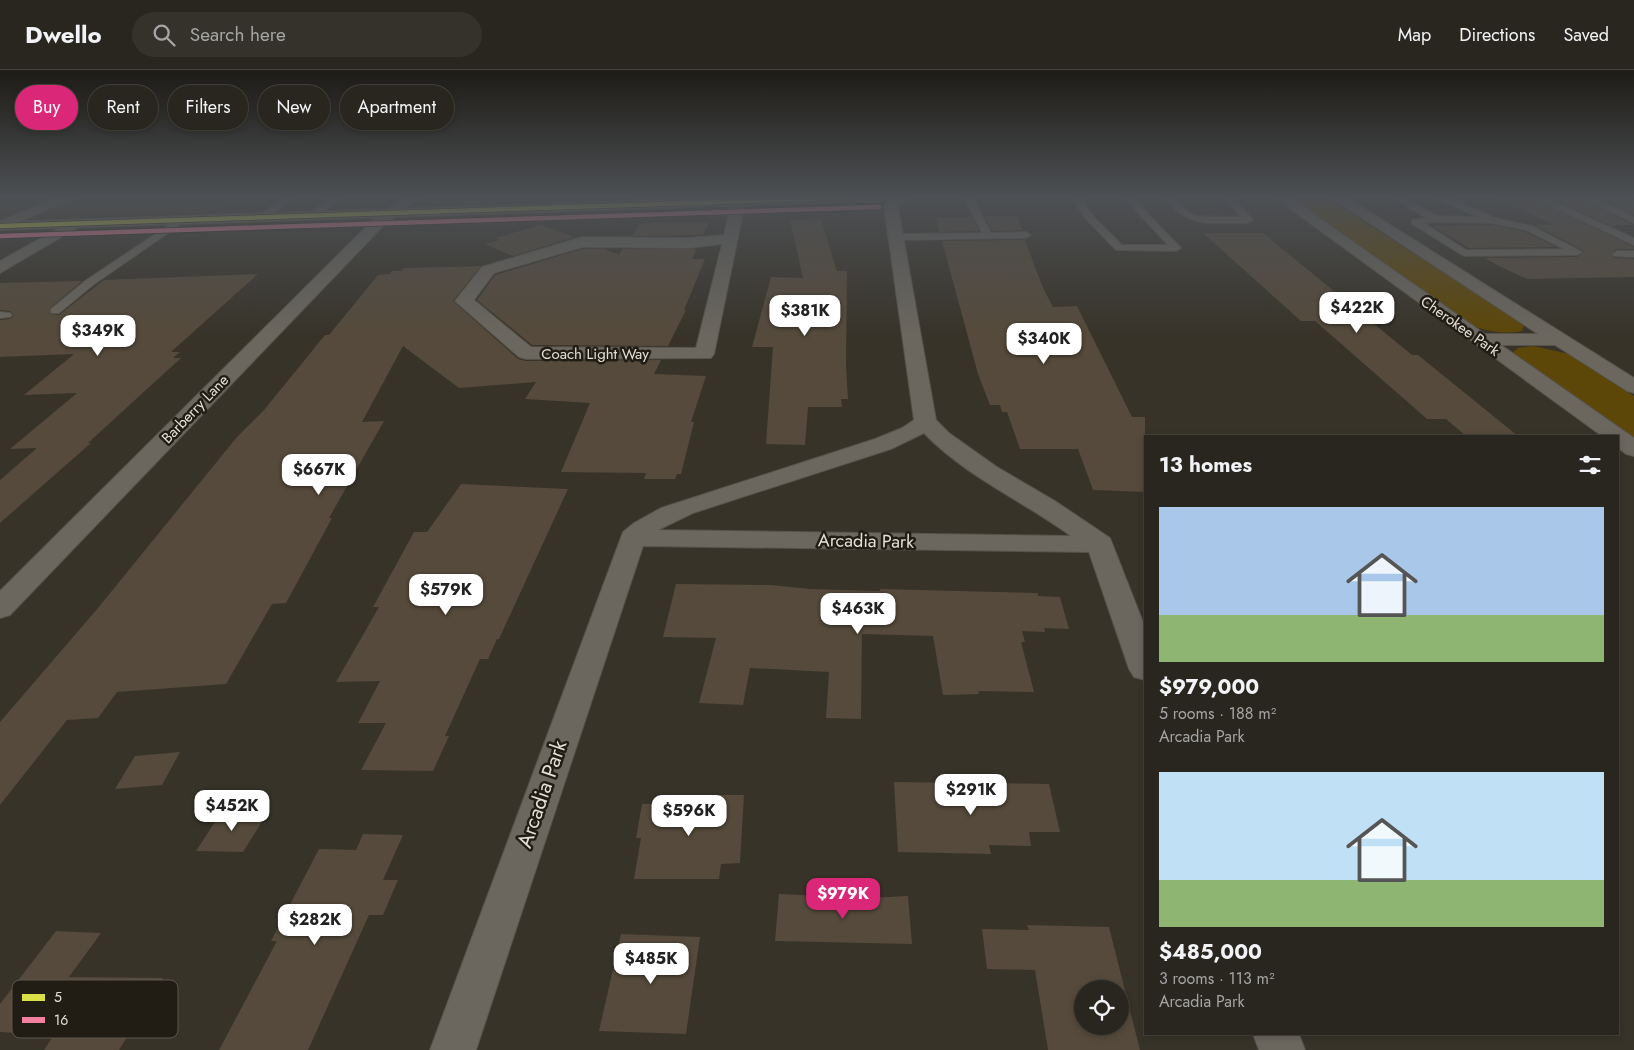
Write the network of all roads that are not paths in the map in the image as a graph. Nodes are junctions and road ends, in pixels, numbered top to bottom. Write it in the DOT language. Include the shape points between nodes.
graph roads {
  1 [pos="42,243"];
  2 [pos="149,243"];
  3 [pos="358,243"];
  4 [pos="580,243"];
  5 [pos="660,243"];
  6 [pos="691,243"];
  7 [pos="730,243"];
  8 [pos="898,243"];
  9 [pos="1114,243"];
  10 [pos="1171,243"];
  11 [pos="1344,243"];
  12 [pos="1408,243"];
  13 [pos="1448,243"];
  14 [pos="1546,243"];
  15 [pos="1558,243"];
  16 [pos="1566,252"];
  17 [pos="1617,254"];
  18 [pos="1634,254"];
  19 [pos="0,268"];
  20 [pos="55,310"];
  21 [pos="1559,339"];
  22 [pos="1481,340"];
  23 [pos="1634,387"];
  24 [pos="925,422"];
  25 [pos="1614,435"];
  26 [pos="1619,438"];
  27 [pos="1634,449"];
  28 [pos="632,538"];
  29 [pos="1100,544"];
  30 [pos="0,608"];
  31 [pos="1144,665"];
  32 [pos="1276,1035"];
  33 [pos="453,1050"];
  34 [pos="1282,1050"];
  1 -- 19 [label="street"];
  2 -- 20 [label="lane"];
  3 -- 30 [label="street, Barberry Lane"];
  4 -- 7 [label="street, Coach Light Way" via="488,270 464,301 526,353 704,354"];
  5 -- 6 [label="street, Coach Light Way"];
  8 -- 24 [label="street"];
  9 -- 10 [label="lane" via="1119,248 1176,248"];
  11 -- 22 [label="street, Cherokee Park"];
  12 -- 21 [label="street"];
  13 -- 16 [label="lane" via="1464,253"];
  14 -- 16 [label="lane"];
  15 -- 16 [label="lane" via="1576,252"];
  17 -- 18 [label="lane"];
  21 -- 22 [label="street"];
  21 -- 23 [label="street"];
  22 -- 25 [label="street, Cherokee Park"];
  24 -- 28 [label="street" via="910,433 883,444 684,508 642,527"];
  24 -- 29 [label="street" via="940,438 988,472 1046,506"];
  26 -- 27 [label="street, Cherokee Park"];
  28 -- 29 [label="street, Arcadia Park"];
  28 -- 33 [label="street, Arcadia Park"];
  29 -- 31 [label="street"];
  32 -- 34 [label="street"];
}
